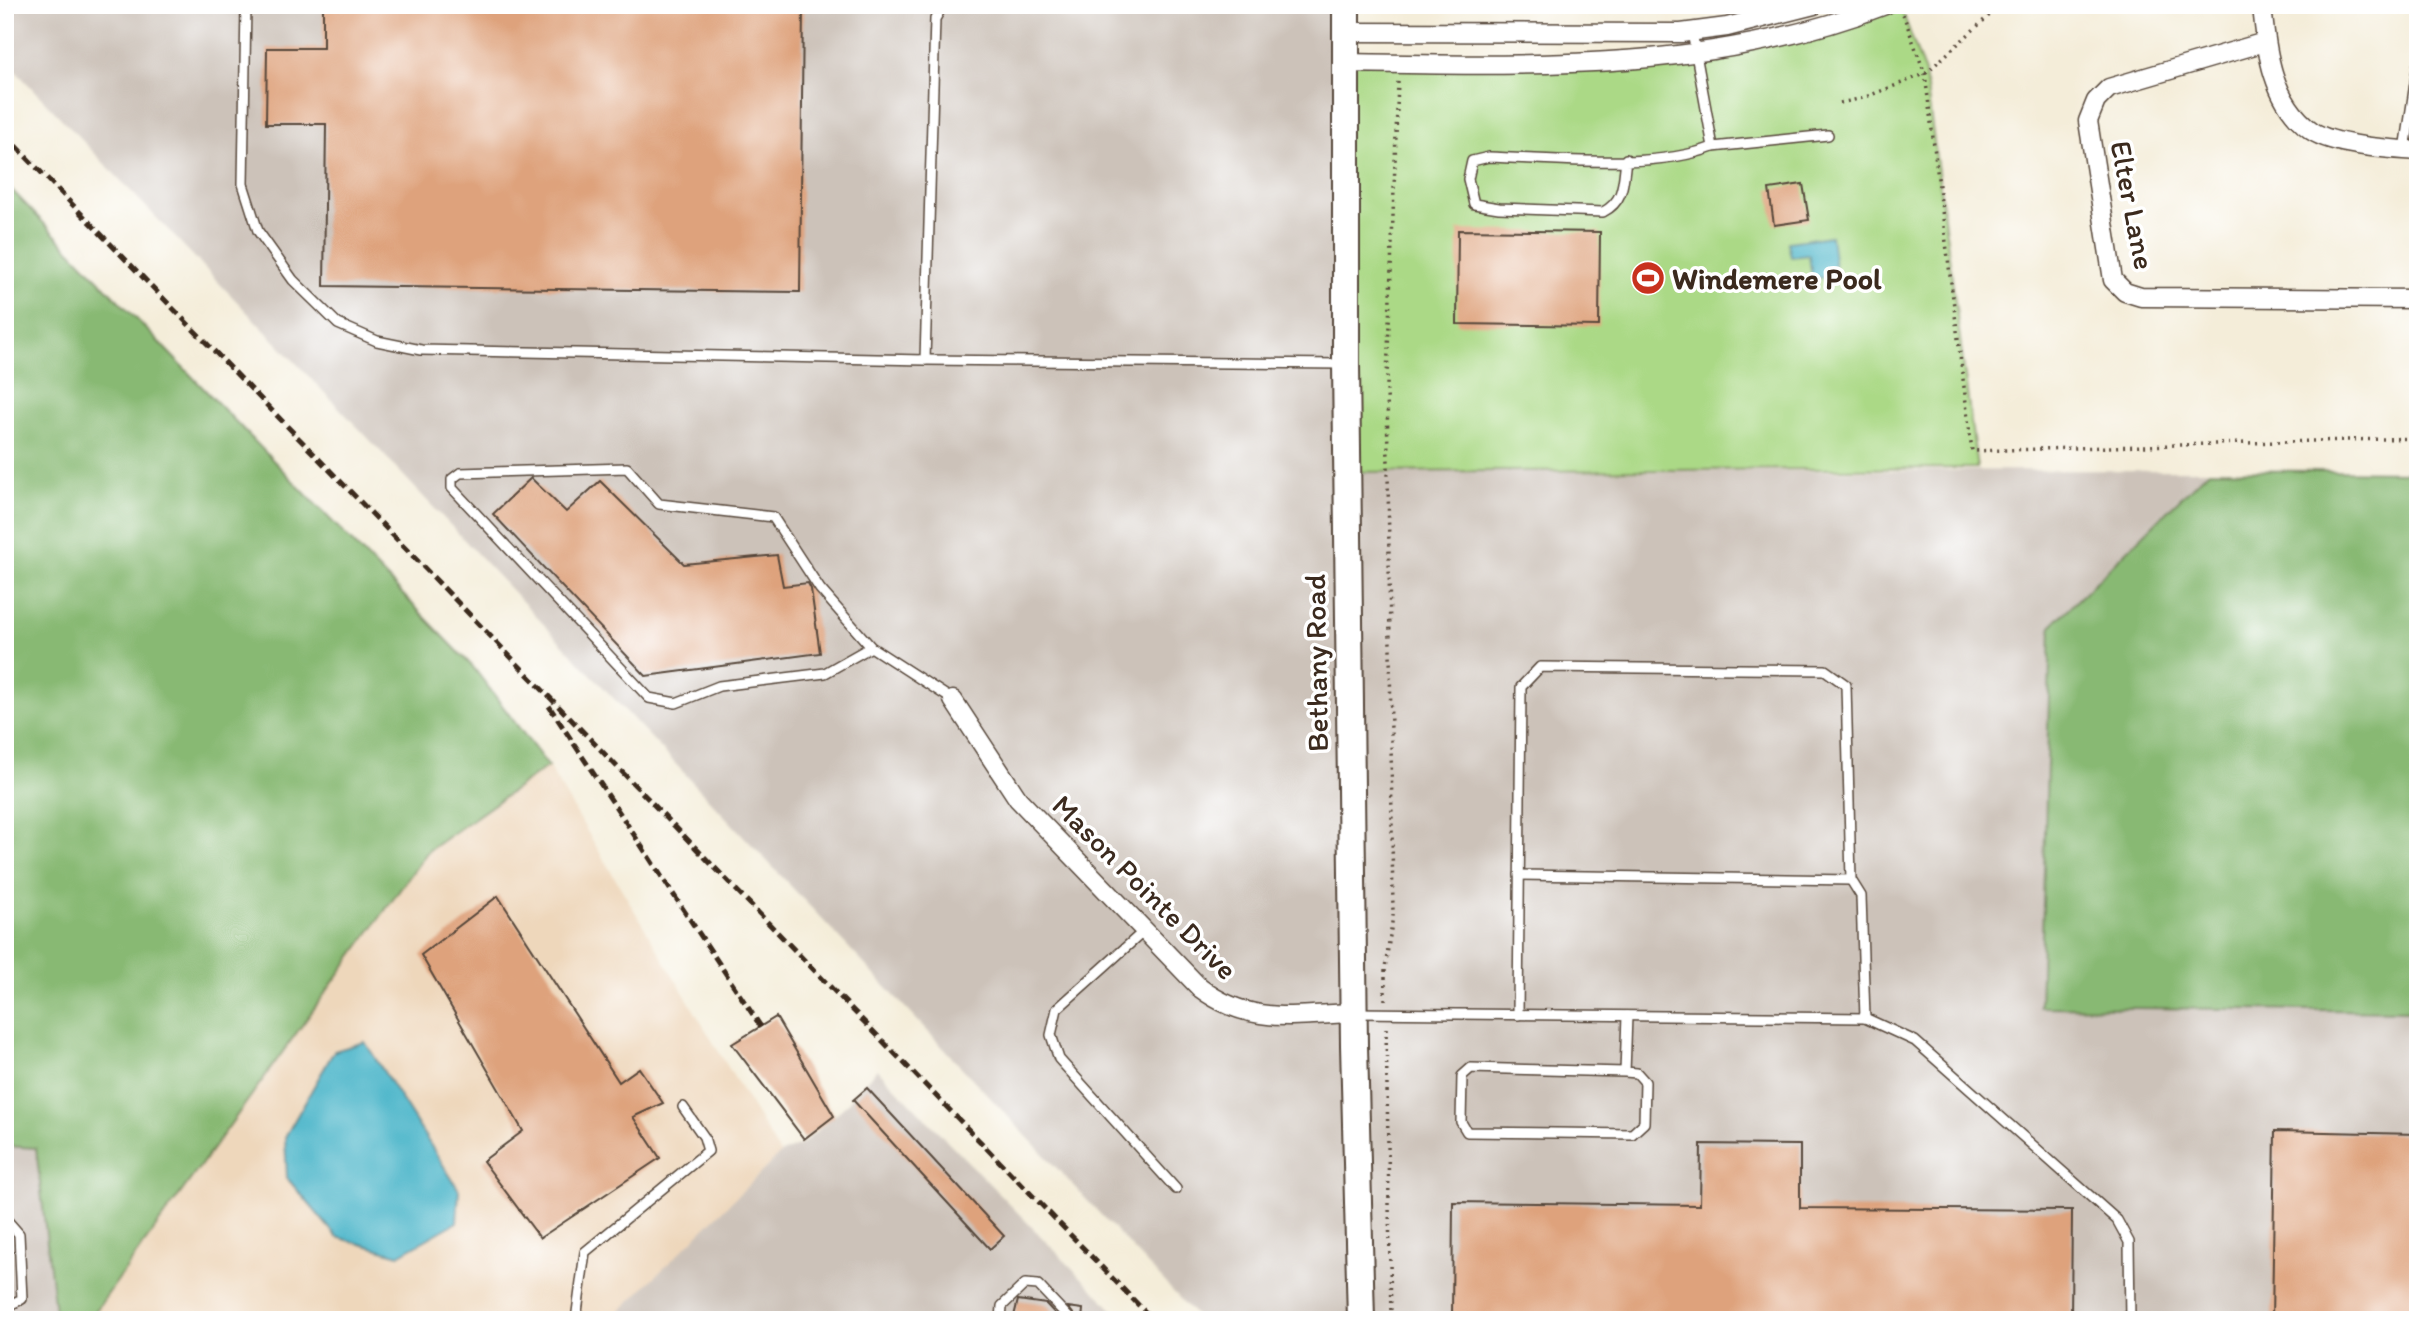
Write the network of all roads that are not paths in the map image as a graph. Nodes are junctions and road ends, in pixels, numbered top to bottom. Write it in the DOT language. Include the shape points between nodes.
graph roads {
  1 [pos="246,5"];
  2 [pos="943,5"];
  3 [pos="1346,5"];
  4 [pos="1814,5"];
  5 [pos="1885,5"];
  6 [pos="2262,5"];
  7 [pos="1345,32"];
  8 [pos="1692,32"];
  9 [pos="2265,42"];
  10 [pos="1695,54"];
  11 [pos="1345,63"];
  12 [pos="2418,63"];
  13 [pos="1828,135"];
  14 [pos="1713,147"];
  15 [pos="2411,151"];
  16 [pos="1626,159"];
  17 [pos="2418,299"];
  18 [pos="925,360"];
  19 [pos="1346,364"];
  20 [pos="871,647"];
  21 [pos="953,700"];
  22 [pos="1519,875"];
  23 [pos="1851,880"];
  24 [pos="1144,931"];
  25 [pos="1353,1013"];
  26 [pos="1518,1014"];
  27 [pos="1627,1016"];
  28 [pos="1865,1018"];
  29 [pos="1625,1072"];
  30 [pos="683,1107"];
  31 [pos="1176,1189"];
  32 [pos="5,1218"];
  33 [pos="5,1307"];
  34 [pos="576,1320"];
  35 [pos="1000,1320"];
  36 [pos="1072,1320"];
  37 [pos="1361,1320"];
  38 [pos="2130,1320"];
  1 -- 18 [label="lane" via="243,184 258,231 293,280 338,324 377,341 421,350"];
  2 -- 18 [label="lane" via="935,19"];
  3 -- 7 [label="main road, Bethany Road"];
  4 -- 8 [label="street"];
  5 -- 10 [label="street" via="1789,37"];
  6 -- 9 [label="street"];
  7 -- 8 [label="street"];
  7 -- 11 [label="main road, Bethany Road"];
  8 -- 10 [label="lane"];
  9 -- 15 [label="street" via="2281,99 2314,132 2359,146"];
  9 -- 17 [label="street, Elter Lane" via="2109,88 2096,102 2088,121 2113,280 2125,292 2141,297"];
  10 -- 11 [label="street" via="1530,66"];
  10 -- 14 [label="lane"];
  11 -- 19 [label="main road, Bethany Road"];
  12 -- 15 [label="lane"];
  13 -- 14 [label="lane"];
  14 -- 16 [label="lane" via="1691,155"];
  16 -- 16 [label="lane" via="1489,157 1472,162 1468,179 1474,204 1603,212 1616,206 1622,193"];
  18 -- 19 [label="lane"];
  19 -- 25 [label="main road, Bethany Road"];
  20 -- 20 [label="lane" via="825,673 719,686 676,703 649,698 452,488 452,479 460,473 626,468 659,504 773,517 820,589"];
  20 -- 21 [label="lane"];
  21 -- 24 [label="street, Mason Pointe Drive" via="1018,799"];
  22 -- 23 [label="lane"];
  22 -- 23 [label="lane" via="1521,687 1540,667 1825,670 1846,685"];
  22 -- 26 [label="lane"];
  23 -- 28 [label="lane" via="1861,896"];
  24 -- 25 [label="street, Mason Pointe Drive" via="1222,1004 1267,1016"];
  24 -- 31 [label="lane" via="1057,1009 1051,1035 1059,1059"];
  25 -- 26 [label="lane"];
  25 -- 37 [label="main road, Bethany Road"];
  26 -- 27 [label="lane"];
  27 -- 28 [label="lane"];
  27 -- 29 [label="lane"];
  28 -- 38 [label="lane" via="1915,1041 2117,1220 2129,1242"];
  29 -- 29 [label="lane" via="1471,1069 1462,1076 1461,1122 1467,1132 1632,1134 1644,1124 1645,1082 1637,1073"];
  30 -- 34 [label="lane" via="704,1136 708,1151 585,1252"];
  32 -- 33 [label="lane" via="19,1234 22,1299"];
  35 -- 36 [label="lane" via="1002,1306 1025,1284 1038,1285"];
}
